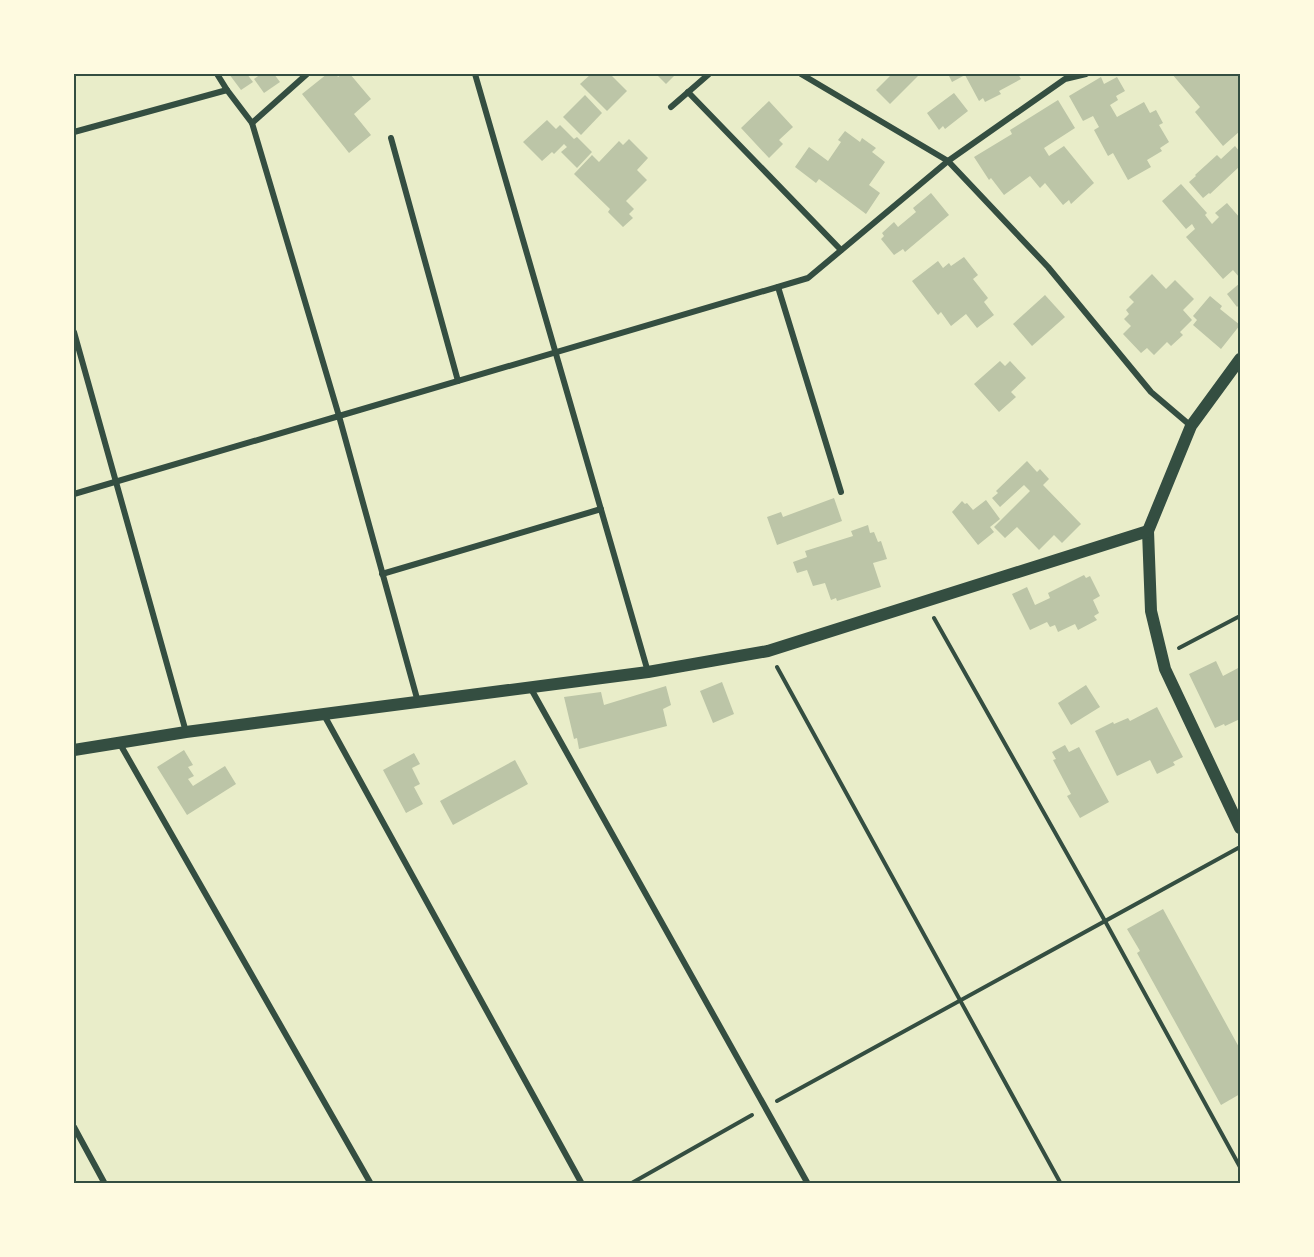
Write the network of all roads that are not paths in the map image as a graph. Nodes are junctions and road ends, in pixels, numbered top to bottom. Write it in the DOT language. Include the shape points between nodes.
graph roads {
  1 [pos="217,74"];
  2 [pos="307,74"];
  3 [pos="475,74"];
  4 [pos="709,74"];
  5 [pos="801,74"];
  6 [pos="1086,74"];
  7 [pos="227,90"];
  8 [pos="688,92"];
  9 [pos="671,107"];
  10 [pos="252,123"];
  11 [pos="74,132"];
  12 [pos="391,138"];
  13 [pos="948,161"];
  14 [pos="841,250"];
  15 [pos="778,287"];
  16 [pos="74,332"];
  17 [pos="556,352"];
  18 [pos="1239,364"];
  19 [pos="458,381"];
  20 [pos="339,416"];
  21 [pos="1191,426"];
  22 [pos="117,482"];
  23 [pos="841,492"];
  24 [pos="74,494"];
  25 [pos="601,509"];
  26 [pos="1148,531"];
  27 [pos="382,574"];
  28 [pos="648,672"];
  29 [pos="530,687"];
  30 [pos="417,702"];
  31 [pos="324,714"];
  32 [pos="186,732"];
  33 [pos="120,744"];
  34 [pos="74,750"];
  35 [pos="1240,828"];
  36 [pos="74,1127"];
  37 [pos="105,1184"];
  38 [pos="371,1184"];
  39 [pos="582,1184"];
  40 [pos="808,1184"];
  1 -- 7 [label="street"];
  2 -- 10 [label="street"];
  3 -- 17 [label="street"];
  4 -- 8 [label="street"];
  5 -- 13 [label="street"];
  6 -- 13 [label="street" via="1065,79"];
  7 -- 10 [label="street"];
  7 -- 11 [label="street"];
  8 -- 9 [label="street"];
  8 -- 14 [label="street"];
  10 -- 20 [label="street"];
  12 -- 19 [label="street"];
  13 -- 14 [label="street"];
  13 -- 21 [label="street" via="1048,267 1151,392"];
  14 -- 15 [label="street" via="808,278"];
  15 -- 17 [label="street"];
  15 -- 23 [label="street"];
  16 -- 22 [label="street"];
  17 -- 19 [label="street"];
  17 -- 25 [label="street"];
  18 -- 21 [label="main road"];
  19 -- 20 [label="street"];
  20 -- 22 [label="street"];
  20 -- 27 [label="street"];
  21 -- 26 [label="main road"];
  22 -- 24 [label="street"];
  22 -- 32 [label="street"];
  25 -- 27 [label="street"];
  25 -- 28 [label="street"];
  26 -- 28 [label="main road" via="768,651"];
  26 -- 35 [label="main road" via="1151,611 1165,669"];
  27 -- 30 [label="street"];
  28 -- 29 [label="main road"];
  29 -- 30 [label="main road"];
  29 -- 40 [label="street"];
  30 -- 31 [label="main road"];
  31 -- 32 [label="main road"];
  31 -- 39 [label="street"];
  32 -- 33 [label="main road"];
  33 -- 34 [label="main road"];
  33 -- 38 [label="street"];
  36 -- 37 [label="street"];
}
